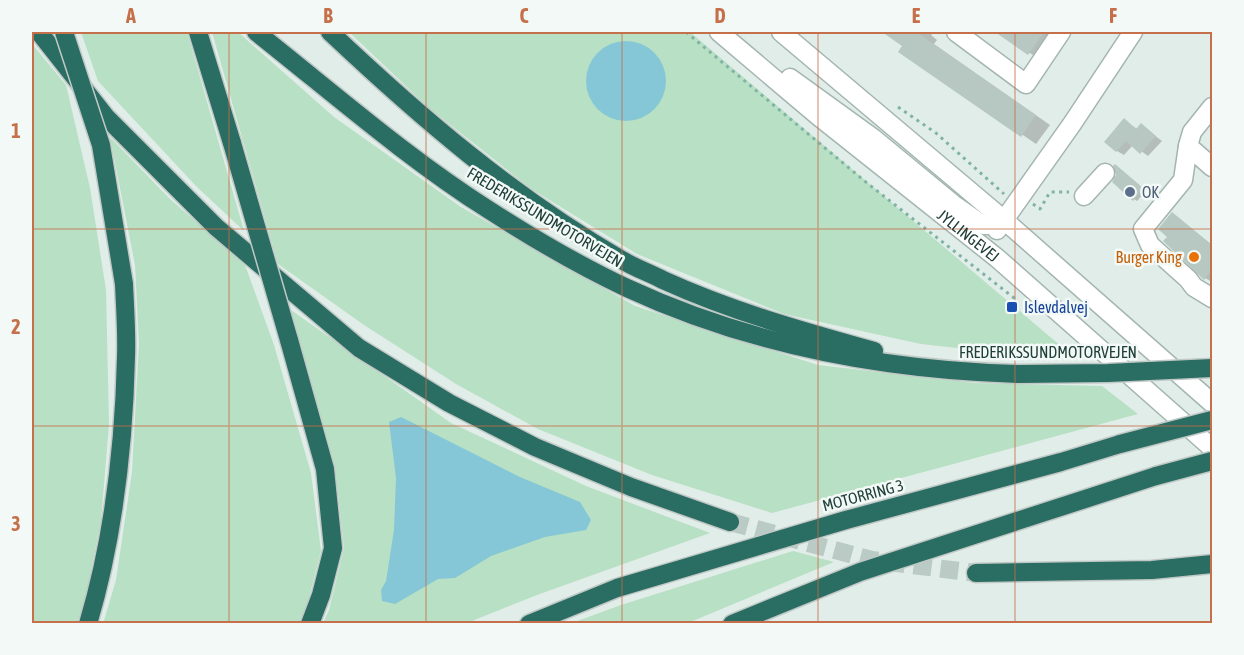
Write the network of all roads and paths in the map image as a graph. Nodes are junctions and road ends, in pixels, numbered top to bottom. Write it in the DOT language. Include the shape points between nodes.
graph roads {
  1 [pos="39,32"];
  2 [pos="64,32"];
  3 [pos="198,32"];
  4 [pos="256,32"];
  5 [pos="330,32"];
  6 [pos="686,32"];
  7 [pos="719,32"];
  8 [pos="781,32"];
  9 [pos="956,32"];
  10 [pos="1061,32"];
  11 [pos="1133,32"];
  12 [pos="742,51"];
  13 [pos="1212,108"];
  14 [pos="1188,146"];
  15 [pos="1212,167"];
  16 [pos="1105,173"];
  17 [pos="1022,195"];
  18 [pos="1084,196"];
  19 [pos="1004,220"];
  20 [pos="986,248"];
  21 [pos="1212,298"];
  22 [pos="1019,302"];
  23 [pos="1212,368"];
  24 [pos="945,371"];
  25 [pos="1212,403"];
  26 [pos="1212,420"];
  27 [pos="1212,448"];
  28 [pos="1212,461"];
  29 [pos="730,522"];
  30 [pos="1212,564"];
  31 [pos="976,573"];
  32 [pos="88,624"];
  33 [pos="310,624"];
  34 [pos="529,624"];
  35 [pos="732,624"];
  1 -- 29 [label="highway" via="106,117 216,227 359,348 449,403 535,447 631,488"];
  2 -- 32 [label="highway, bridge" via="100,145 124,284 123,421 110,529"];
  3 -- 33 [label="highway, bridge" via="325,470 333,548"];
  4 -- 24 [label="highway, FREDERIKSSUNDMOTORVEJEN" via="426,166 489,210 628,288 743,332 877,363"];
  5 -- 24 [label="highway" via="460,148 532,202 624,261 699,296 780,325"];
  6 -- 22 [label="path" via="867,183"];
  7 -- 12 [label="street, JYLLINGEVEJ"];
  8 -- 19 [label="street, JYLLINGEVEJ"];
  9 -- 10 [label="street" via="1026,84"];
  11 -- 17 [label="street"];
  12 -- 19 [label="street" via="792,79 982,225"];
  12 -- 20 [label="street, JYLLINGEVEJ"];
  13 -- 14 [label="street" via="1192,132"];
  14 -- 15 [label="street"];
  14 -- 21 [label="street" via="1183,180 1143,229 1149,245 1194,287"];
  16 -- 18 [label="street"];
  17 -- 18 [label="path" via="1040,209 1050,192 1078,192"];
  17 -- 19 [label="street"];
  19 -- 20 [label="street"];
  19 -- 25 [label="street, JYLLINGEVEJ"];
  20 -- 27 [label="street, JYLLINGEVEJ"];
  23 -- 24 [label="highway, FREDERIKSSUNDMOTORVEJEN, bridge" via="1108,374"];
  26 -- 34 [label="highway, MOTORRING 3, bridge" via="846,520 617,588"];
  28 -- 35 [label="highway, bridge" via="860,572"];
  30 -- 31 [label="highway" via="1152,570"];
}
